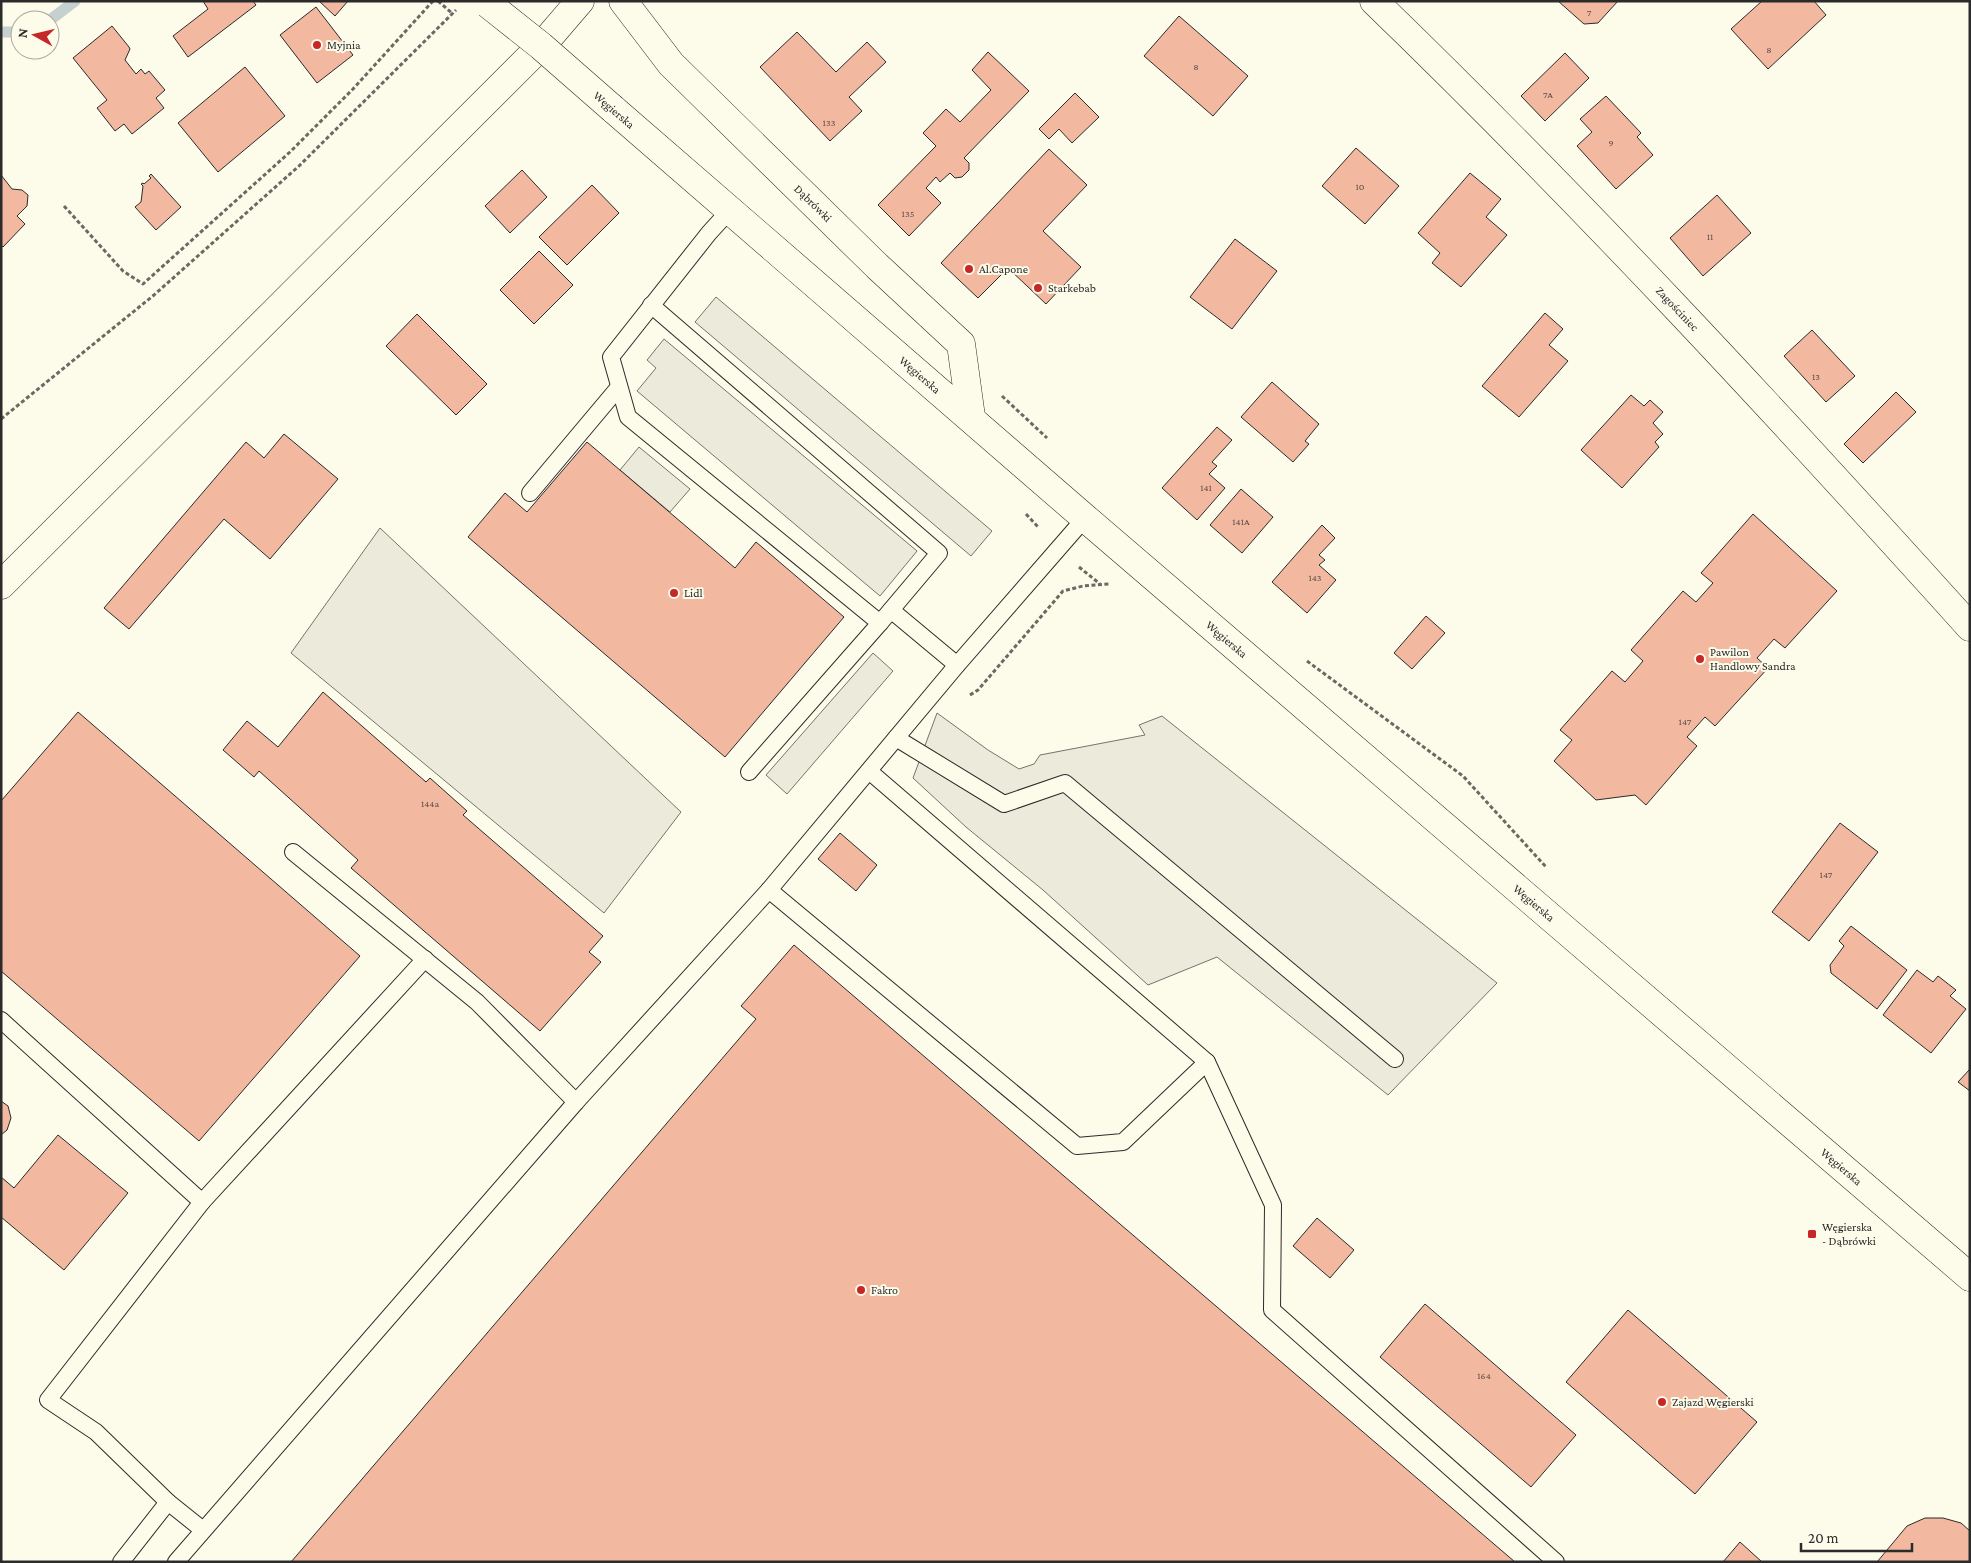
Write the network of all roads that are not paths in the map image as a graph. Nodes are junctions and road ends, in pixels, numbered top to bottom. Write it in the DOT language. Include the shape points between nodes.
graph roads {
  1 [pos="580,1"];
  2 [pos="623,1"];
  3 [pos="1374,1"];
  4 [pos="487,3"];
  5 [pos="730,210"];
  6 [pos="651,305"];
  7 [pos="619,386"];
  8 [pos="971,417"];
  9 [pos="530,493"];
  10 [pos="1085,518"];
  11 [pos="1,585"];
  12 [pos="891,610"];
  13 [pos="880,623"];
  14 [pos="1970,627"];
  15 [pos="958,664"];
  16 [pos="896,738"];
  17 [pos="869,771"];
  18 [pos="749,772"];
  19 [pos="294,852"];
  20 [pos="769,890"];
  21 [pos="425,959"];
  22 [pos="1,1020"];
  23 [pos="1395,1059"];
  24 [pos="1207,1062"];
  25 [pos="576,1102"];
  26 [pos="202,1202"];
  27 [pos="1970,1277"];
  28 [pos="168,1502"];
  29 [pos="203,1530"];
  30 [pos="121,1562"];
  31 [pos="176,1562"];
  32 [pos="1556,1562"];
  1 -- 11 [label="street" via="544,43"];
  2 -- 8 [label="street, Dąbrówki" via="671,64 870,260 961,344"];
  3 -- 14 [label="street, Zagościniec" via="1477,101 1736,370"];
  4 -- 5 [label="street, Węgierska, bridge"];
  5 -- 6 [label="lane"];
  5 -- 8 [label="street, Węgierska"];
  6 -- 7 [label="lane" via="611,357"];
  6 -- 12 [label="lane" via="939,553"];
  7 -- 9 [label="lane"];
  7 -- 13 [label="lane" via="628,417"];
  8 -- 10 [label="street, Węgierska"];
  10 -- 15 [label="lane"];
  10 -- 27 [label="street, Węgierska"];
  12 -- 13 [label="lane"];
  12 -- 15 [label="lane"];
  13 -- 18 [label="lane"];
  15 -- 16 [label="lane"];
  16 -- 17 [label="lane"];
  16 -- 23 [label="lane" via="1004,804 1065,783"];
  17 -- 20 [label="lane"];
  17 -- 24 [label="lane"];
  19 -- 21 [label="lane"];
  20 -- 24 [label="lane" via="1077,1146 1123,1142"];
  20 -- 25 [label="lane"];
  21 -- 25 [label="lane" via="478,1002"];
  21 -- 26 [label="lane"];
  22 -- 26 [label="lane"];
  24 -- 32 [label="lane" via="1273,1205 1272,1310"];
  25 -- 29 [label="lane"];
  26 -- 28 [label="lane" via="48,1400 96,1432"];
  28 -- 29 [label="lane"];
  28 -- 30 [label="lane"];
  29 -- 31 [label="lane"];
}
